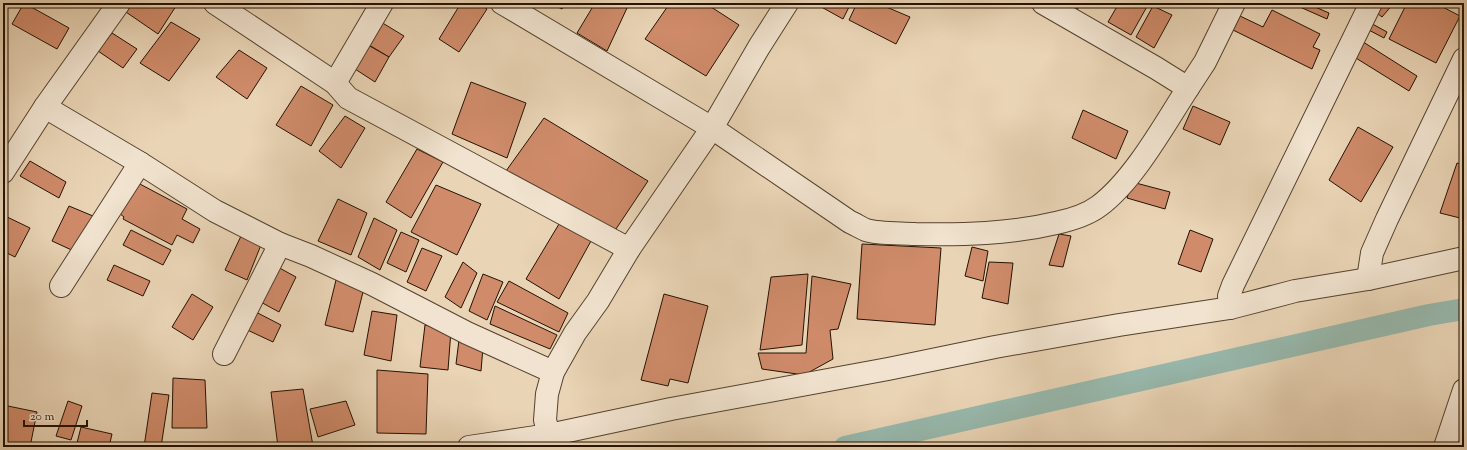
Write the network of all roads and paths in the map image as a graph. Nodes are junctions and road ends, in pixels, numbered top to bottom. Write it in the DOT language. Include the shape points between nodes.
graph roads {
  1 [pos="119,3"];
  2 [pos="215,3"];
  3 [pos="382,3"];
  4 [pos="502,3"];
  5 [pos="787,3"];
  6 [pos="1043,3"];
  7 [pos="1234,3"];
  8 [pos="1371,3"];
  9 [pos="1464,59"];
  10 [pos="335,83"];
  11 [pos="1188,88"];
  12 [pos="45,108"];
  13 [pos="712,128"];
  14 [pos="140,163"];
  15 [pos="3,172"];
  16 [pos="280,244"];
  17 [pos="630,249"];
  18 [pos="1464,258"];
  19 [pos="1370,266"];
  20 [pos="61,286"];
  21 [pos="1231,296"];
  22 [pos="224,354"];
  23 [pos="553,372"];
  24 [pos="1464,390"];
  25 [pos="1460,417"];
  26 [pos="547,427"];
  27 [pos="469,447"];
  28 [pos="1445,447"];
  1 -- 12 [label="street"];
  2 -- 10 [label="street"];
  3 -- 10 [label="street"];
  4 -- 13 [label="street"];
  5 -- 13 [label="street"];
  6 -- 11 [label="street"];
  7 -- 11 [label="street" via="1205,62"];
  8 -- 21 [label="street"];
  9 -- 19 [label="street" via="1387,219"];
  10 -- 17 [label="street" via="348,98"];
  11 -- 13 [label="street" via="1144,156 1118,189 1098,207 1066,221 1006,232 952,235 867,230 850,222"];
  12 -- 14 [label="street"];
  12 -- 15 [label="street"];
  13 -- 17 [label="street"];
  14 -- 16 [label="street" via="215,211"];
  14 -- 20 [label="street"];
  16 -- 22 [label="street"];
  16 -- 23 [label="street" via="372,284 467,333"];
  17 -- 23 [label="street" via="575,333"];
  18 -- 19 [label="street"];
  19 -- 21 [label="street" via="1294,291"];
  21 -- 26 [label="street" via="1119,325 671,409"];
  23 -- 26 [label="street" via="547,394"];
  24 -- 25 [label="street"];
  25 -- 28 [label="street"];
  26 -- 27 [label="street"];
}
